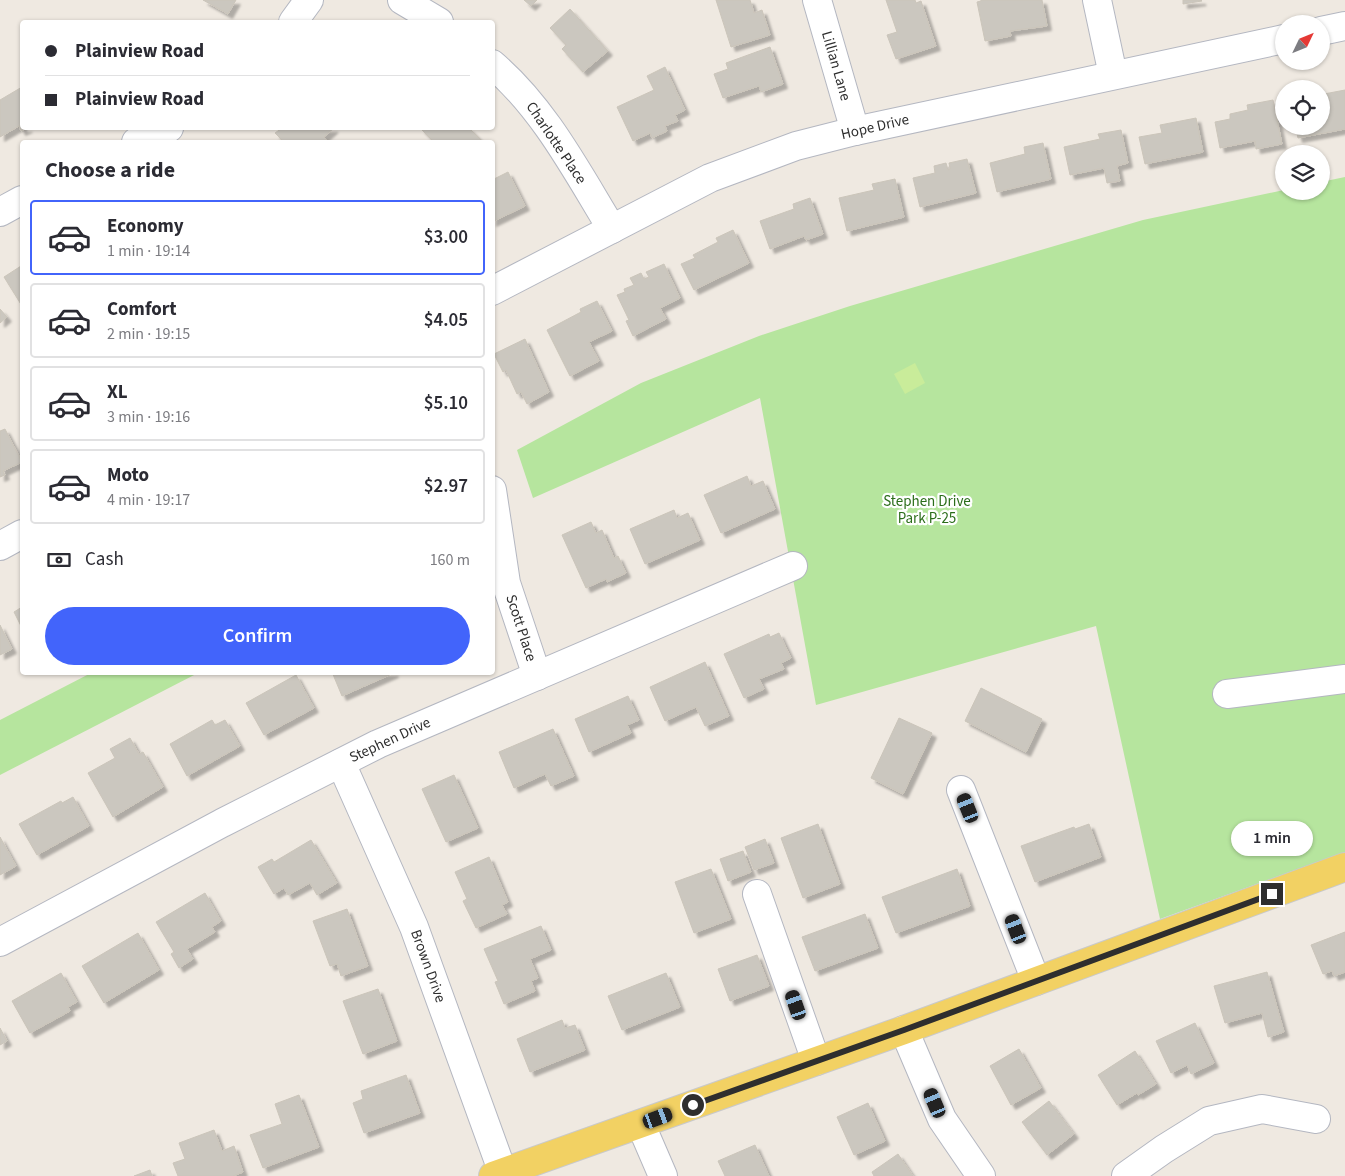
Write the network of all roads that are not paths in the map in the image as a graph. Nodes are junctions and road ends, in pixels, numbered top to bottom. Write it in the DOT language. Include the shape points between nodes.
graph roads {
  1 [pos="309,0"];
  2 [pos="402,0"];
  3 [pos="817,0"];
  4 [pos="1097,0"];
  5 [pos="294,20"];
  6 [pos="436,20"];
  7 [pos="1345,26"];
  8 [pos="1330,29"];
  9 [pos="1275,41"];
  10 [pos="495,67"];
  11 [pos="1113,75"];
  12 [pos="164,130"];
  13 [pos="855,131"];
  14 [pos="141,140"];
  15 [pos="20,201"];
  16 [pos="0,212"];
  17 [pos="612,229"];
  18 [pos="495,289"];
  19 [pos="495,510"];
  20 [pos="20,535"];
  21 [pos="0,546"];
  22 [pos="794,566"];
  23 [pos="537,676"];
  24 [pos="1345,679"];
  25 [pos="1227,694"];
  26 [pos="341,763"];
  27 [pos="961,790"];
  28 [pos="1345,866"];
  29 [pos="757,894"];
  30 [pos="0,942"];
  31 [pos="1036,981"];
  32 [pos="904,1030"];
  33 [pos="816,1061"];
  34 [pos="1316,1118"];
  35 [pos="641,1125"];
  36 [pos="498,1174"];
  37 [pos="663,1176"];
  38 [pos="981,1176"];
  39 [pos="1126,1176"];
  1 -- 5 [label="street"];
  2 -- 6 [label="street"];
  3 -- 13 [label="street, Lillian Lane"];
  4 -- 11 [label="street"];
  7 -- 8 [label="street"];
  9 -- 11 [label="street, Hope Drive"];
  10 -- 17 [label="street, Charlotte Place" via="529,102 558,141"];
  11 -- 13 [label="street, Hope Drive"];
  12 -- 14 [label="street"];
  13 -- 17 [label="street, Hope Drive" via="796,146 710,178"];
  15 -- 16 [label="street"];
  17 -- 18 [label="street, Hope Drive"];
  19 -- 23 [label="street, Scott Place" via="506,582"];
  20 -- 21 [label="street"];
  22 -- 23 [label="street, Stephen Drive"];
  23 -- 26 [label="street, Stephen Drive"];
  24 -- 25 [label="street"];
  26 -- 30 [label="street, Stephen Drive"];
  26 -- 36 [label="street, Brown Drive" via="414,927"];
  27 -- 31 [label="street"];
  28 -- 31 [label="main road"];
  29 -- 33 [label="street"];
  31 -- 32 [label="main road"];
  32 -- 33 [label="main road"];
  32 -- 38 [label="street" via="942,1119"];
  33 -- 35 [label="main road"];
  34 -- 39 [label="street" via="1262,1109 1210,1121 1164,1148"];
  35 -- 36 [label="main road"];
  35 -- 37 [label="street"];
}
